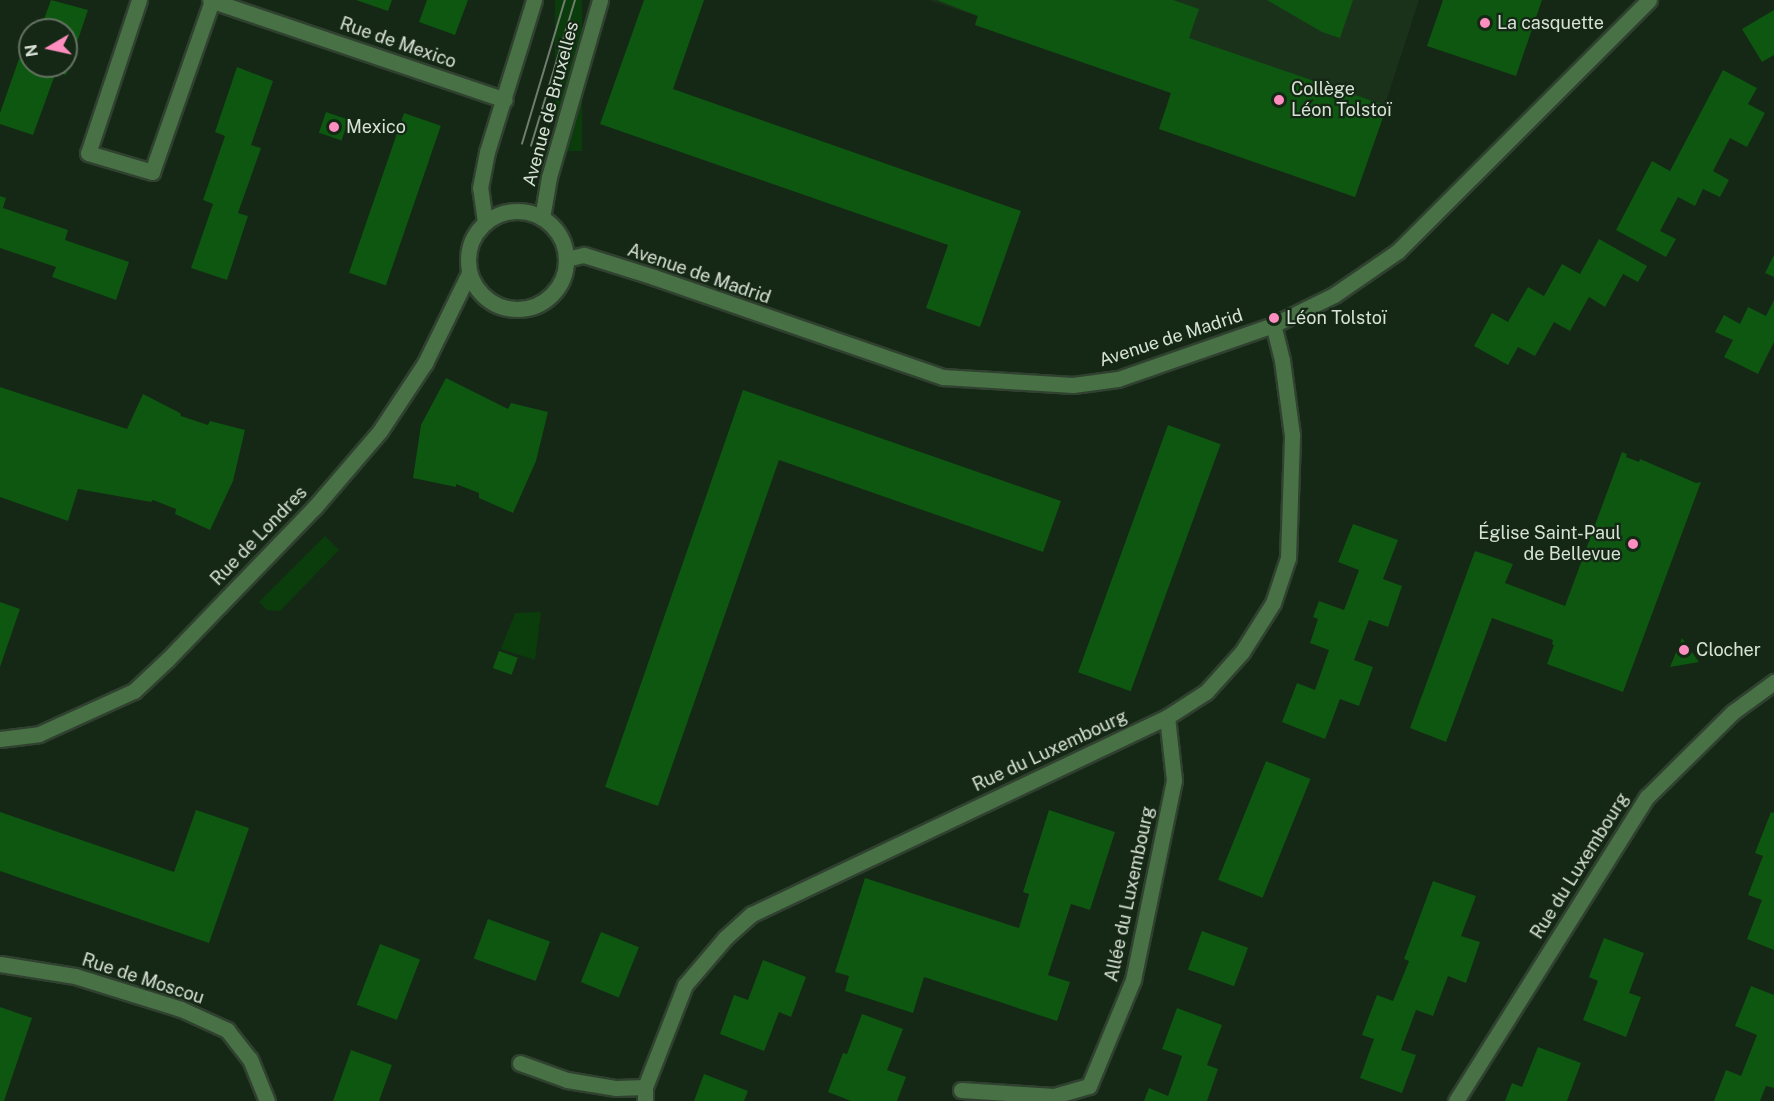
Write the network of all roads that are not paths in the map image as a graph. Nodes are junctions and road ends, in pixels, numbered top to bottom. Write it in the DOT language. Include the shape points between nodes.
graph roads {
  1 [pos="139,0"];
  2 [pos="211,0"];
  3 [pos="534,0"];
  4 [pos="600,0"];
  5 [pos="1649,0"];
  6 [pos="505,100"];
  7 [pos="542,218"];
  8 [pos="485,222"];
  9 [pos="566,259"];
  10 [pos="469,273"];
  11 [pos="1272,325"];
  12 [pos="1774,682"];
  13 [pos="1167,717"];
  14 [pos="0,739"];
  15 [pos="0,964"];
  16 [pos="519,1063"];
  17 [pos="961,1090"];
  18 [pos="645,1094"];
  19 [pos="267,1101"];
  20 [pos="1456,1101"];
  1 -- 2 [label="street" via="88,153 152,172"];
  2 -- 6 [label="street, Rue de Mexico"];
  3 -- 6 [label="street"];
  4 -- 7 [label="street, Avenue de Bruxelles" via="549,177"];
  5 -- 11 [label="street, Avenue de Madrid" via="1398,251 1334,295"];
  6 -- 8 [label="street" via="487,152 480,188"];
  7 -- 8 [label="street" via="523,211 506,212"];
  7 -- 9 [label="street" via="556,229"];
  8 -- 10 [label="street" via="469,248"];
  9 -- 10 [label="street" via="563,279 548,299 533,307 512,310 495,305 477,289"];
  9 -- 11 [label="street, Avenue de Madrid" via="584,255 943,377 1073,386 1118,379"];
  10 -- 14 [label="street, Rue de Londres" via="425,363 381,430 314,508 168,659 134,691 39,734"];
  11 -- 13 [label="street, Rue du Luxembourg" via="1282,360 1292,435 1288,558 1273,603 1242,652 1206,692"];
  12 -- 20 [label="street, Rue du Luxembourg" via="1733,712 1647,797"];
  13 -- 17 [label="street, Allée du Luxembourg" via="1174,780 1133,980 1089,1086 1054,1096"];
  13 -- 18 [label="street, Rue du Luxembourg" via="752,914 725,938 686,985"];
  15 -- 19 [label="street, Rue de Moscou" via="75,976 181,1009 227,1030 250,1059"];
  16 -- 18 [label="street" via="567,1080"];
}
